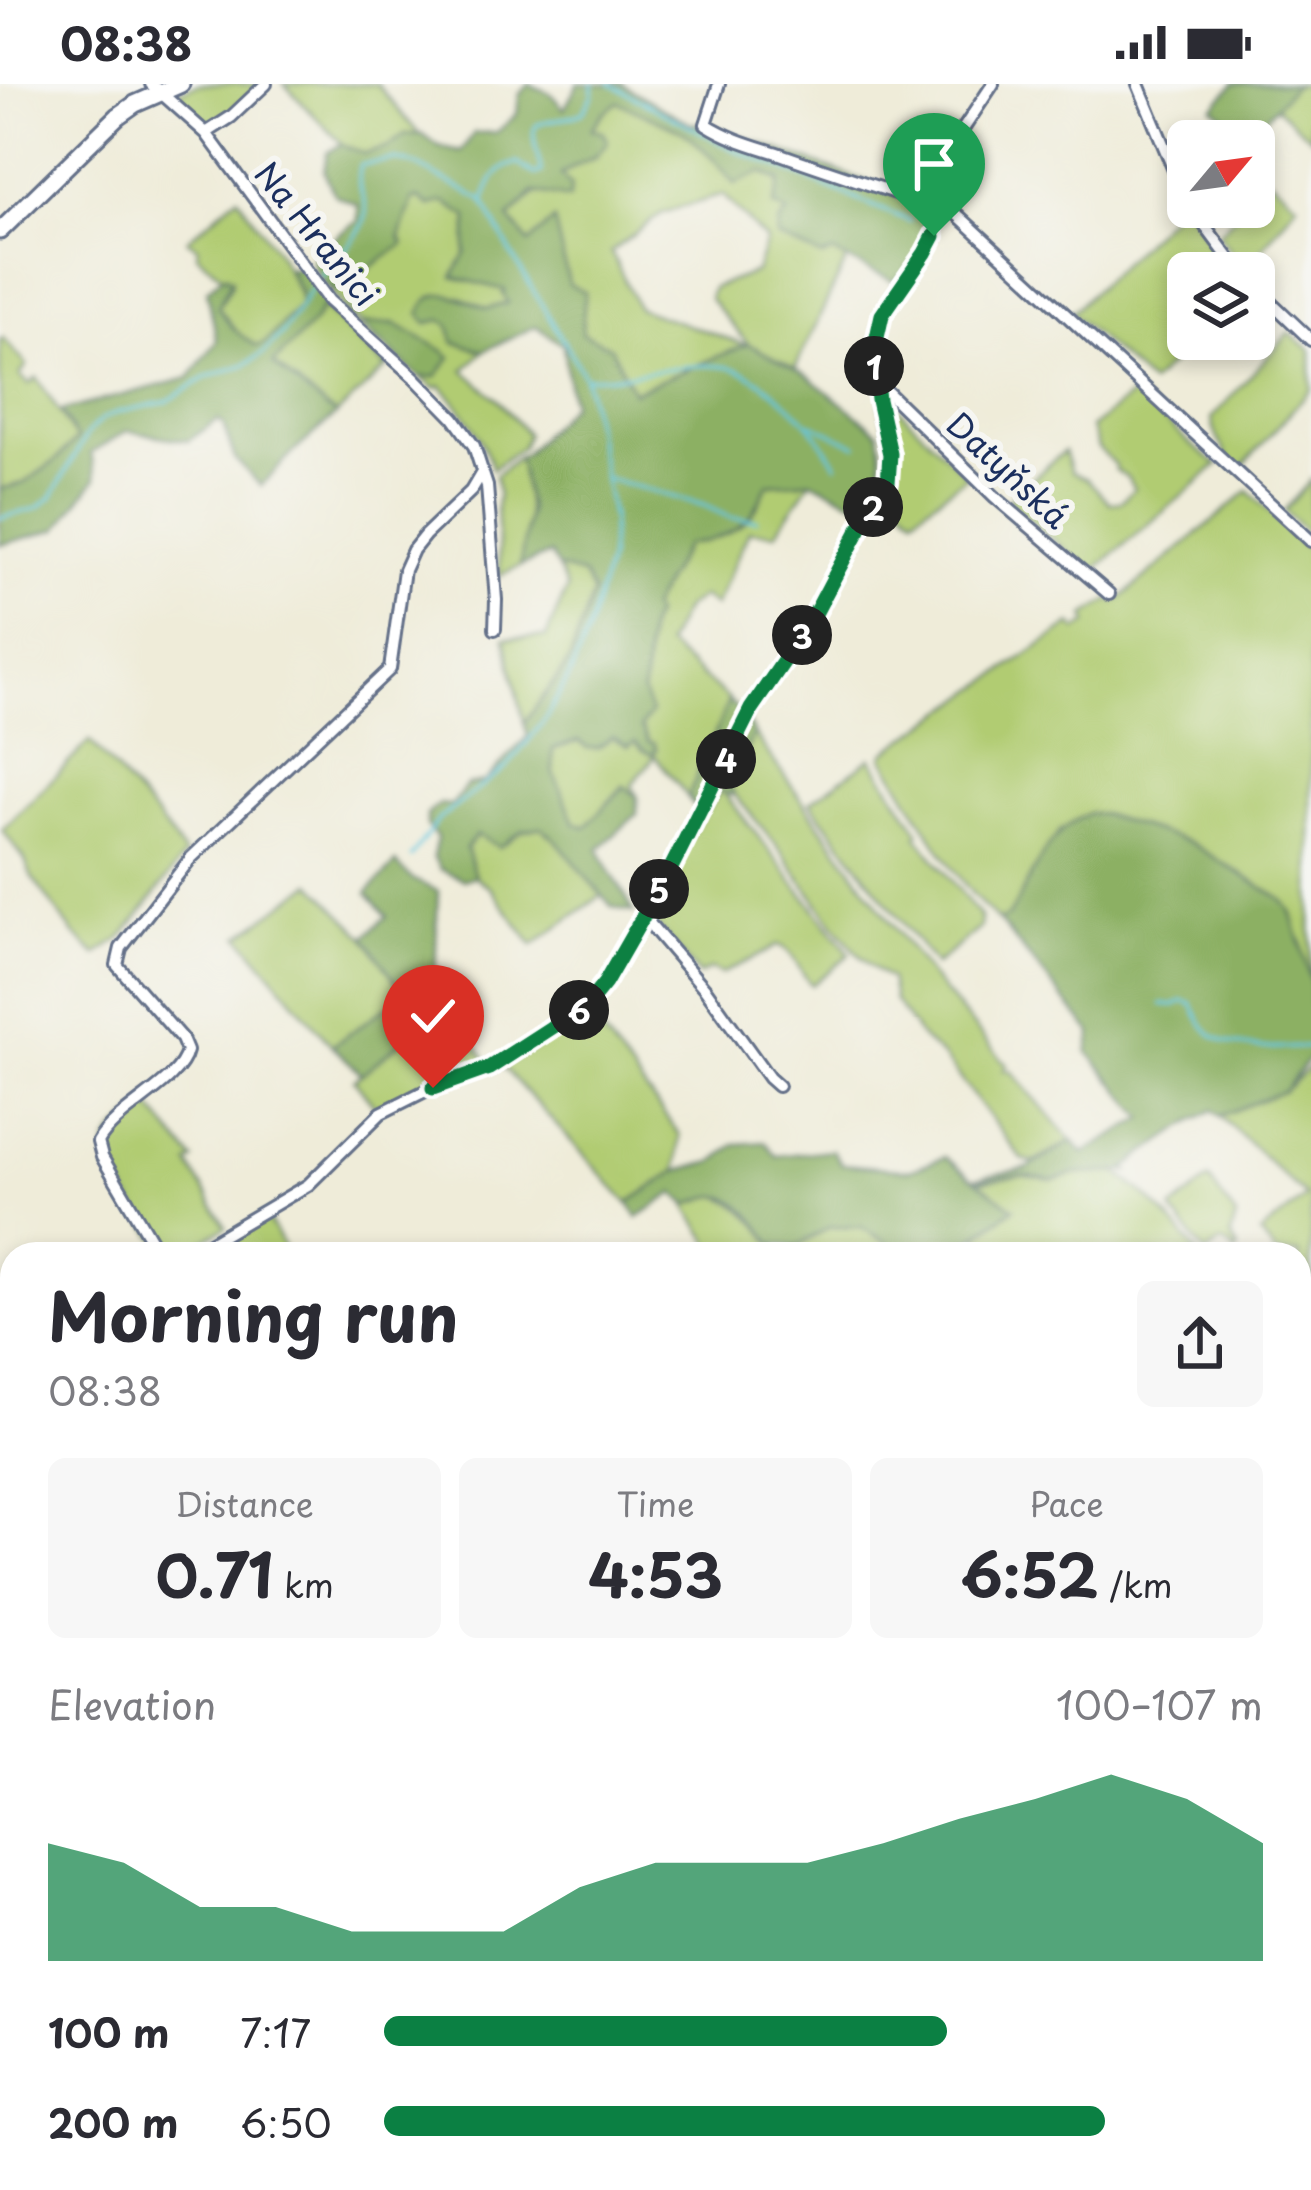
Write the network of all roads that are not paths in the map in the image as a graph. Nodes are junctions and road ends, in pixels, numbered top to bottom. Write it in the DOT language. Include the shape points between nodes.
graph roads {
  1 [pos="181,84"];
  2 [pos="266,84"];
  3 [pos="719,84"];
  4 [pos="993,84"];
  5 [pos="1138,84"];
  6 [pos="155,88"];
  7 [pos="206,133"];
  8 [pos="1167,153"];
  9 [pos="935,200"];
  10 [pos="0,231"];
  11 [pos="1275,306"];
  12 [pos="1311,340"];
  13 [pos="876,381"];
  14 [pos="481,474"];
  15 [pos="1311,541"];
  16 [pos="1109,594"];
  17 [pos="495,629"];
  18 [pos="644,916"];
  19 [pos="778,1086"];
  20 [pos="152,1242"];
  21 [pos="211,1242"];
  1 -- 6 [label="street"];
  2 -- 7 [label="street"];
  3 -- 9 [label="street" via="706,124 724,136"];
  4 -- 9 [label="street" via="944,158"];
  5 -- 8 [label="street"];
  6 -- 7 [label="street, Na Hranici"];
  6 -- 10 [label="street"];
  7 -- 14 [label="street, Na Hranici" via="329,301 454,418"];
  9 -- 13 [label="street" via="934,236 882,315"];
  9 -- 15 [label="street"];
  11 -- 12 [label="street"];
  13 -- 16 [label="street, Datyňská"];
  13 -- 18 [label="street" via="888,483 751,709"];
  14 -- 17 [label="street, Na Hranici" via="490,504"];
  14 -- 20 [label="street" via="413,550 390,669 191,857 121,948 117,965 187,1051 181,1066 98,1142"];
  18 -- 19 [label="street"];
  18 -- 21 [label="street" via="588,1004 489,1068 381,1113 308,1185"];
}
